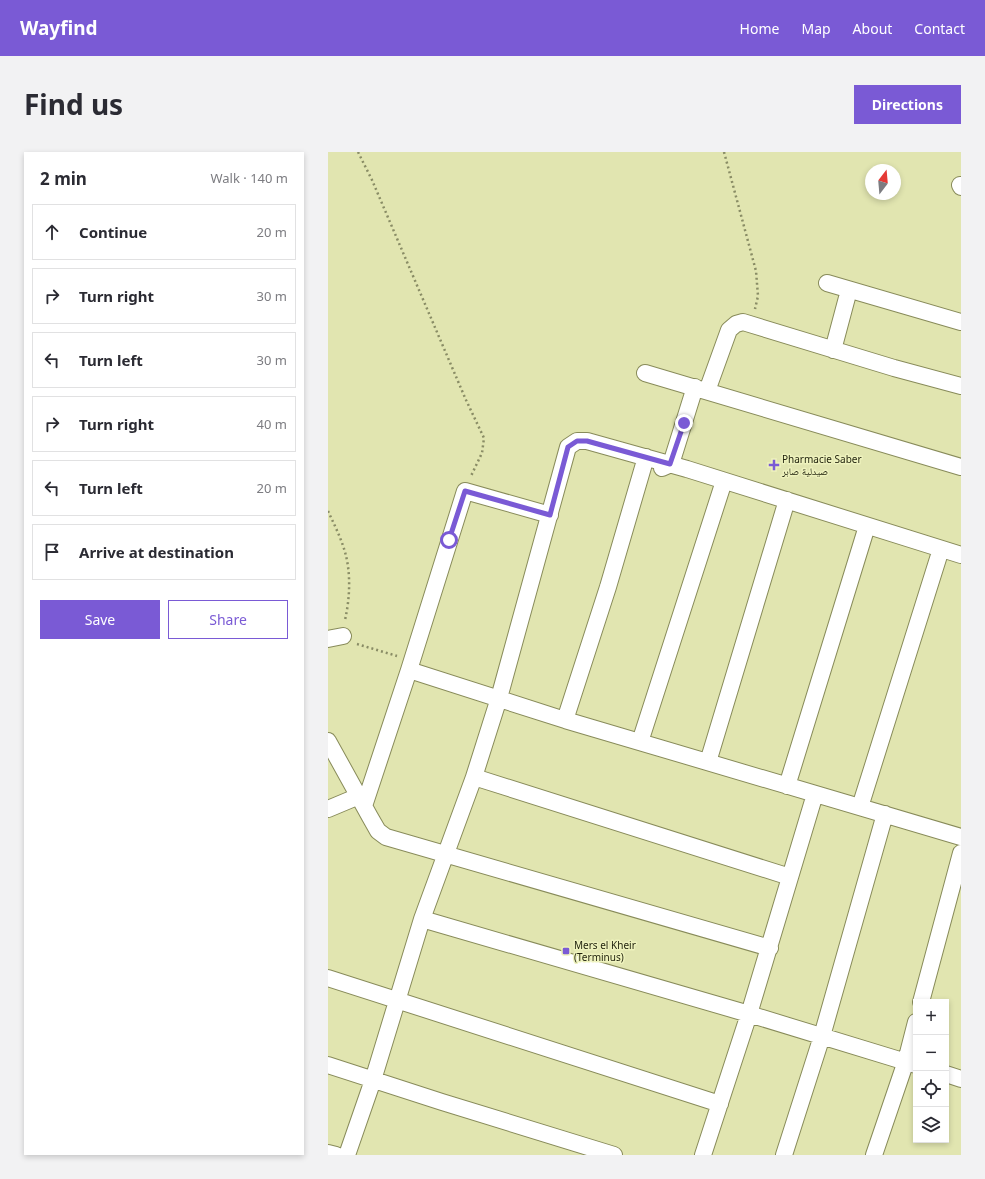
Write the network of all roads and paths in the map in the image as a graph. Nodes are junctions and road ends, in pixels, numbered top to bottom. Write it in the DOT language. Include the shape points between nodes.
graph roads {
  1 [pos="358,152"];
  2 [pos="724,152"];
  3 [pos="826,283"];
  4 [pos="849,290"];
  5 [pos="961,322"];
  6 [pos="752,325"];
  7 [pos="833,350"];
  8 [pos="645,373"];
  9 [pos="961,386"];
  10 [pos="701,389"];
  11 [pos="646,457"];
  12 [pos="670,464"];
  13 [pos="961,467"];
  14 [pos="640,477"];
  15 [pos="724,481"];
  16 [pos="465,491"];
  17 [pos="787,500"];
  18 [pos="328,511"];
  19 [pos="550,515"];
  20 [pos="867,526"];
  21 [pos="941,549"];
  22 [pos="961,556"];
  23 [pos="336,638"];
  24 [pos="411,665"];
  25 [pos="499,698"];
  26 [pos="565,720"];
  27 [pos="328,741"];
  28 [pos="640,742"];
  29 [pos="708,762"];
  30 [pos="474,777"];
  31 [pos="787,786"];
  32 [pos="816,794"];
  33 [pos="362,801"];
  34 [pos="860,807"];
  35 [pos="328,809"];
  36 [pos="885,814"];
  37 [pos="961,837"];
  38 [pos="961,853"];
  39 [pos="446,854"];
  40 [pos="790,877"];
  41 [pos="422,919"];
  42 [pos="770,948"];
  43 [pos="328,978"];
  44 [pos="922,999"];
  45 [pos="398,1000"];
  46 [pos="749,1014"];
  47 [pos="914,1035"];
  48 [pos="822,1036"];
  49 [pos="911,1063"];
  50 [pos="328,1066"];
  51 [pos="949,1075"];
  52 [pos="961,1079"];
  53 [pos="373,1080"];
  54 [pos="720,1104"];
  55 [pos="328,1152"];
  56 [pos="336,1155"];
  57 [pos="347,1155"];
  58 [pos="614,1155"];
  59 [pos="703,1155"];
  60 [pos="784,1155"];
  61 [pos="874,1155"];
  1 -- 16 [label="path" via="484,438 482,454"];
  2 -- 6 [label="path" via="756,271 758,296"];
  3 -- 4 [label="street"];
  4 -- 5 [label="street"];
  4 -- 7 [label="street"];
  6 -- 7 [label="street"];
  6 -- 10 [label="street" via="743,322 729,330"];
  7 -- 9 [label="street"];
  8 -- 10 [label="street"];
  10 -- 12 [label="street"];
  10 -- 13 [label="street"];
  11 -- 12 [label="street"];
  11 -- 14 [label="street"];
  11 -- 19 [label="street" via="587,441 577,441 568,447"];
  12 -- 14 [label="street"];
  12 -- 15 [label="street"];
  14 -- 26 [label="street"];
  15 -- 17 [label="street"];
  15 -- 28 [label="street"];
  16 -- 19 [label="street"];
  16 -- 24 [label="street"];
  17 -- 20 [label="street"];
  17 -- 29 [label="street"];
  18 -- 23 [label="path" via="345,552 348,573 349,596 343,629"];
  19 -- 25 [label="street"];
  20 -- 21 [label="street"];
  20 -- 31 [label="street"];
  21 -- 22 [label="street"];
  21 -- 34 [label="street"];
  23 -- 24 [label="path"];
  24 -- 25 [label="street"];
  24 -- 33 [label="street"];
  25 -- 26 [label="street"];
  25 -- 30 [label="street"];
  26 -- 28 [label="street"];
  27 -- 33 [label="street"];
  28 -- 29 [label="street"];
  29 -- 31 [label="street"];
  30 -- 39 [label="street"];
  30 -- 40 [label="street"];
  31 -- 32 [label="street"];
  32 -- 34 [label="street"];
  32 -- 40 [label="street"];
  33 -- 35 [label="street" via="337,804"];
  33 -- 39 [label="street" via="382,835"];
  34 -- 36 [label="street"];
  36 -- 37 [label="street"];
  36 -- 48 [label="street"];
  38 -- 44 [label="street"];
  39 -- 41 [label="street"];
  39 -- 42 [label="street"];
  40 -- 42 [label="street"];
  41 -- 45 [label="street"];
  41 -- 46 [label="street"];
  42 -- 46 [label="street"];
  43 -- 45 [label="street"];
  45 -- 53 [label="street"];
  45 -- 54 [label="street"];
  46 -- 48 [label="street"];
  46 -- 54 [label="street"];
  47 -- 49 [label="street"];
  48 -- 49 [label="street"];
  48 -- 60 [label="street"];
  49 -- 61 [label="street"];
  50 -- 53 [label="street"];
  51 -- 52 [label="street"];
  53 -- 57 [label="street"];
  53 -- 58 [label="street"];
  54 -- 59 [label="street"];
  55 -- 56 [label="street"];
}
